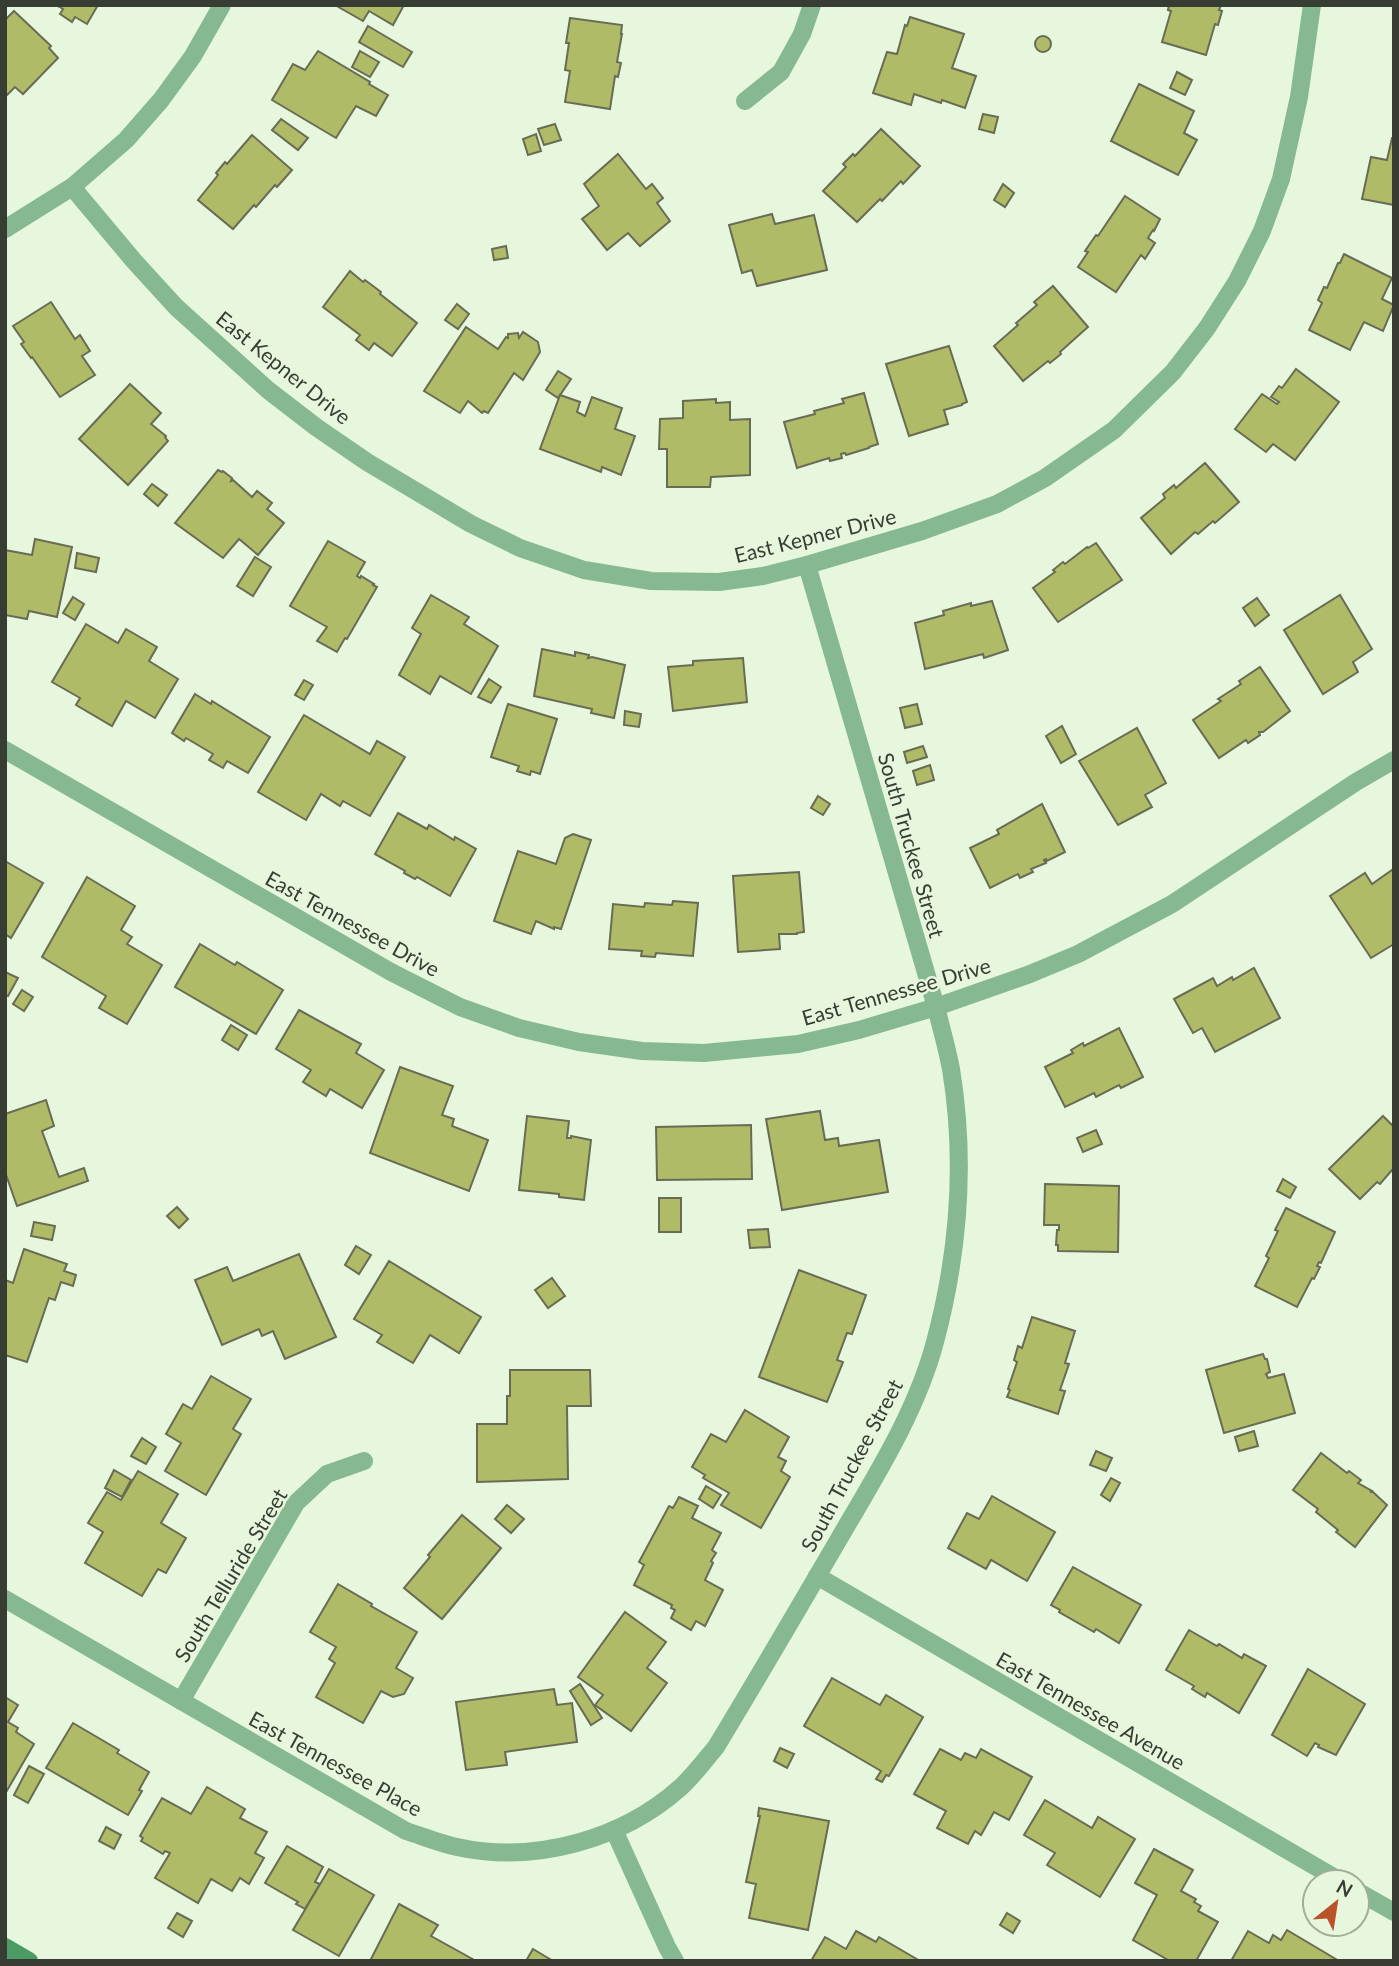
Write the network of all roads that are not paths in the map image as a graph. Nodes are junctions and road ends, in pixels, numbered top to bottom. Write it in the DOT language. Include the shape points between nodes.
graph roads {
  1 [pos="222,5"];
  2 [pos="812,5"];
  3 [pos="1312,5"];
  4 [pos="745,101"];
  5 [pos="72,187"];
  6 [pos="5,229"];
  7 [pos="807,565"];
  8 [pos="5,750"];
  9 [pos="1394,760"];
  10 [pos="936,1007"];
  11 [pos="364,1461"];
  12 [pos="817,1576"];
  13 [pos="5,1600"];
  14 [pos="181,1701"];
  15 [pos="614,1830"];
  16 [pos="1318,1868"];
  17 [pos="1371,1899"];
  18 [pos="1394,1912"];
  19 [pos="5,1947"];
  20 [pos="29,1961"];
  21 [pos="675,1961"];
  1 -- 5 [label="street" via="161,100 126,140"];
  2 -- 4 [label="street" via="781,72"];
  3 -- 7 [label="street, East Kepner Drive" via="1287,152 1262,231 1208,328 1173,372 1114,430 1045,478 997,504"];
  5 -- 6 [label="street"];
  5 -- 7 [label="street, East Kepner Drive" via="176,307 268,390 367,462 471,524 520,548 584,570 651,581 719,582"];
  7 -- 10 [label="street, South Truckee Street"];
  8 -- 10 [label="street, East Tennessee Drive" via="391,972 460,1007 519,1028 617,1048 704,1053 798,1044"];
  9 -- 10 [label="street, East Tennessee Drive" via="1172,904 1078,954"];
  10 -- 12 [label="street, South Truckee Street" via="958,1129 954,1252 934,1343 914,1402"];
  11 -- 14 [label="street, South Telluride Street" via="327,1474 296,1503"];
  12 -- 15 [label="street, South Truckee Street" via="716,1747 681,1787"];
  12 -- 16 [label="street, East Tennessee Avenue"];
  13 -- 14 [label="street, East Tennessee Place"];
  14 -- 15 [label="street, East Tennessee Place" via="406,1830 456,1847 497,1852 550,1849"];
  15 -- 21 [label="street"];
  17 -- 18 [label="street"];
  19 -- 20 [label="main road"];
}
